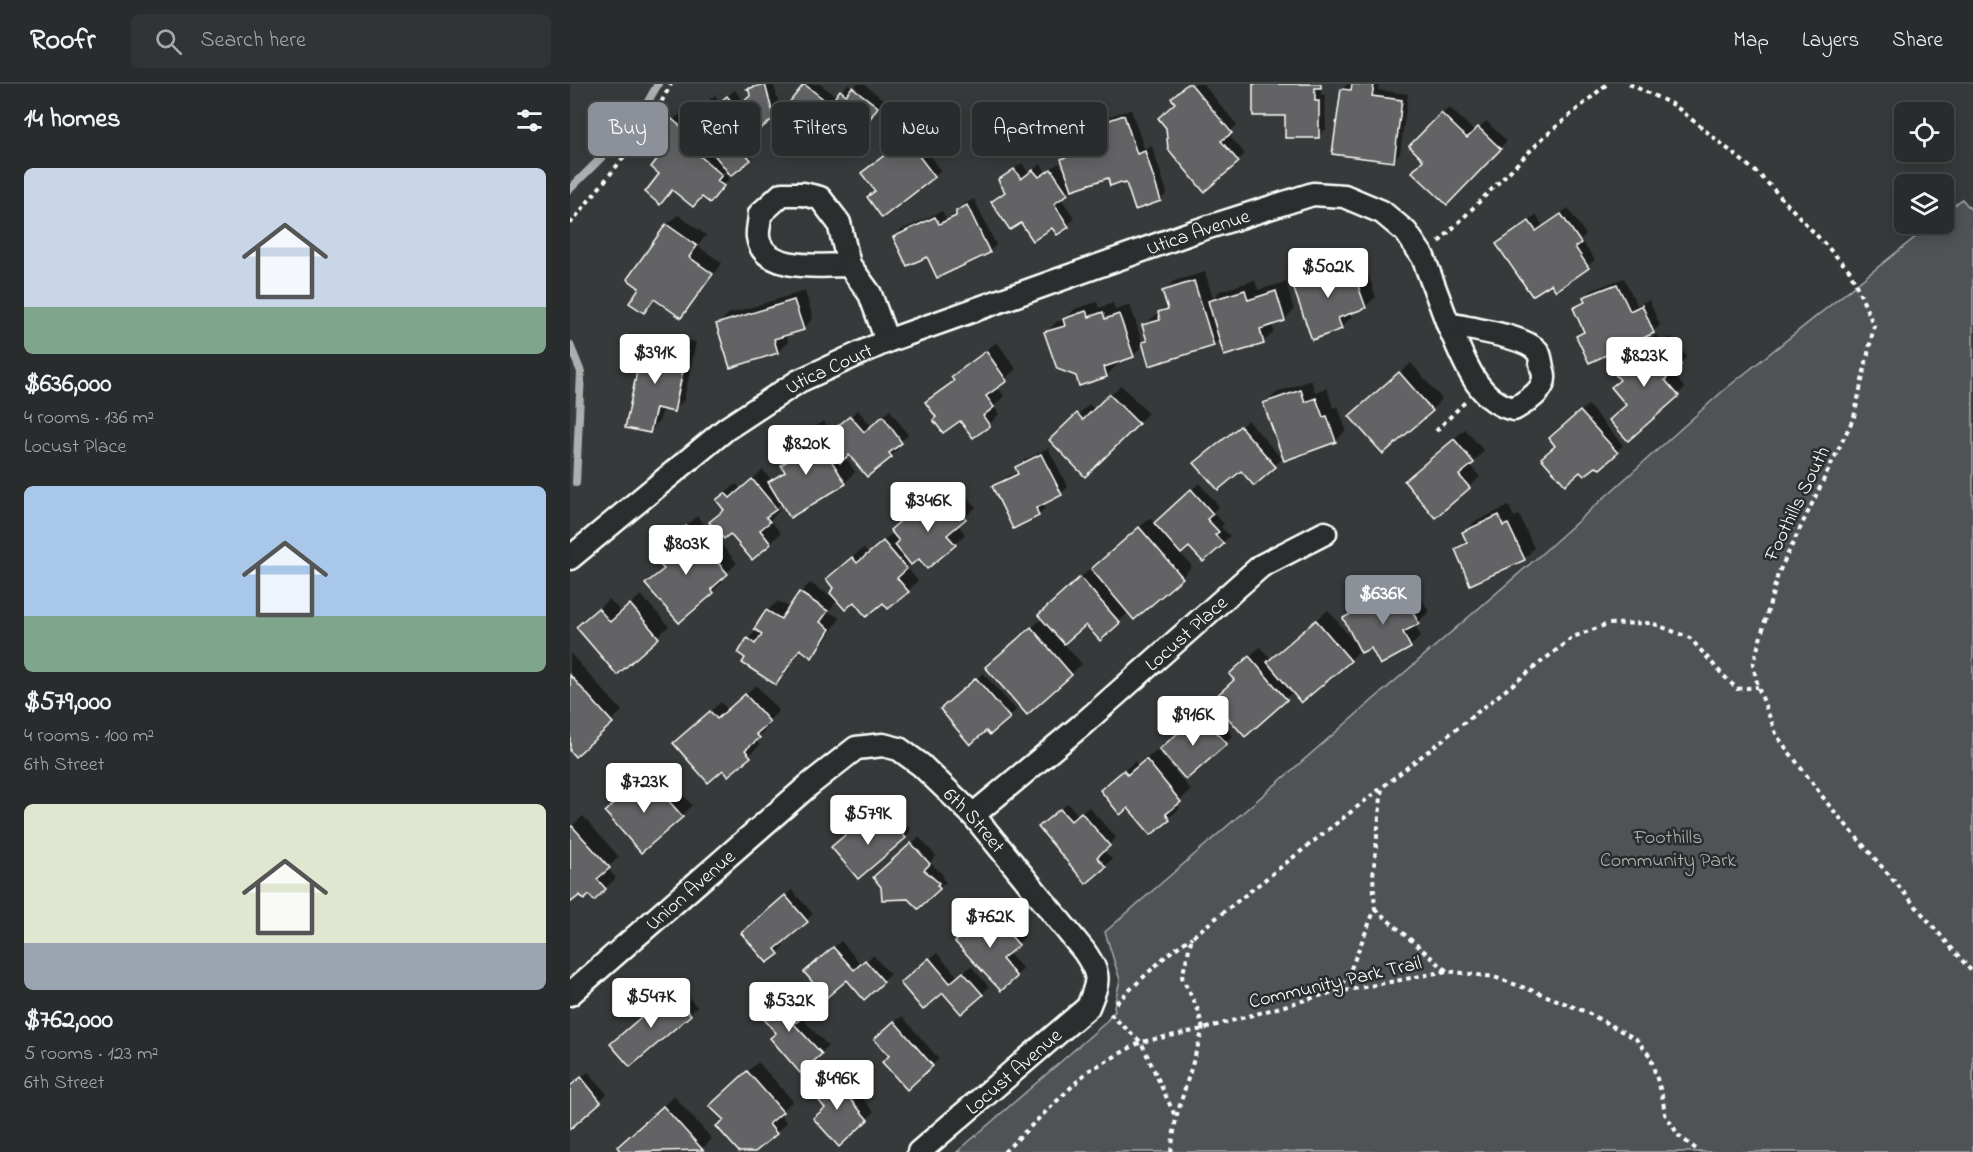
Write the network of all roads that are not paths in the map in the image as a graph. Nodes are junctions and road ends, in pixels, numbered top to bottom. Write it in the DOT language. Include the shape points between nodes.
graph roads {
  1 [pos="849,265"];
  2 [pos="1448,324"];
  3 [pos="887,341"];
  4 [pos="1325,533"];
  5 [pos="570,558"];
  6 [pos="809,784"];
  7 [pos="973,815"];
  8 [pos="1098,984"];
  9 [pos="570,994"];
  10 [pos="919,1152"];
  1 -- 3 [label="street, Utica Court" via="870,294"];
  2 -- 2 [label="street, Utica Avenue" via="1520,339 1538,352 1544,375 1533,398 1514,409 1503,406 1480,387"];
  2 -- 3 [label="street, Utica Avenue" via="1423,257 1406,232 1382,212 1344,196 1313,194 1196,231"];
  3 -- 5 [label="street, Utica Court" via="799,381 726,429"];
  4 -- 7 [label="street, Locust Place" via="1261,566 1084,723"];
  6 -- 7 [label="street, 6th Street" via="856,748 883,745 899,749 921,765"];
  6 -- 9 [label="street, Union Avenue"];
  7 -- 8 [label="street, 6th Street" via="1084,951 1095,967"];
  8 -- 10 [label="street, Locust Avenue" via="1098,1009"];
}
